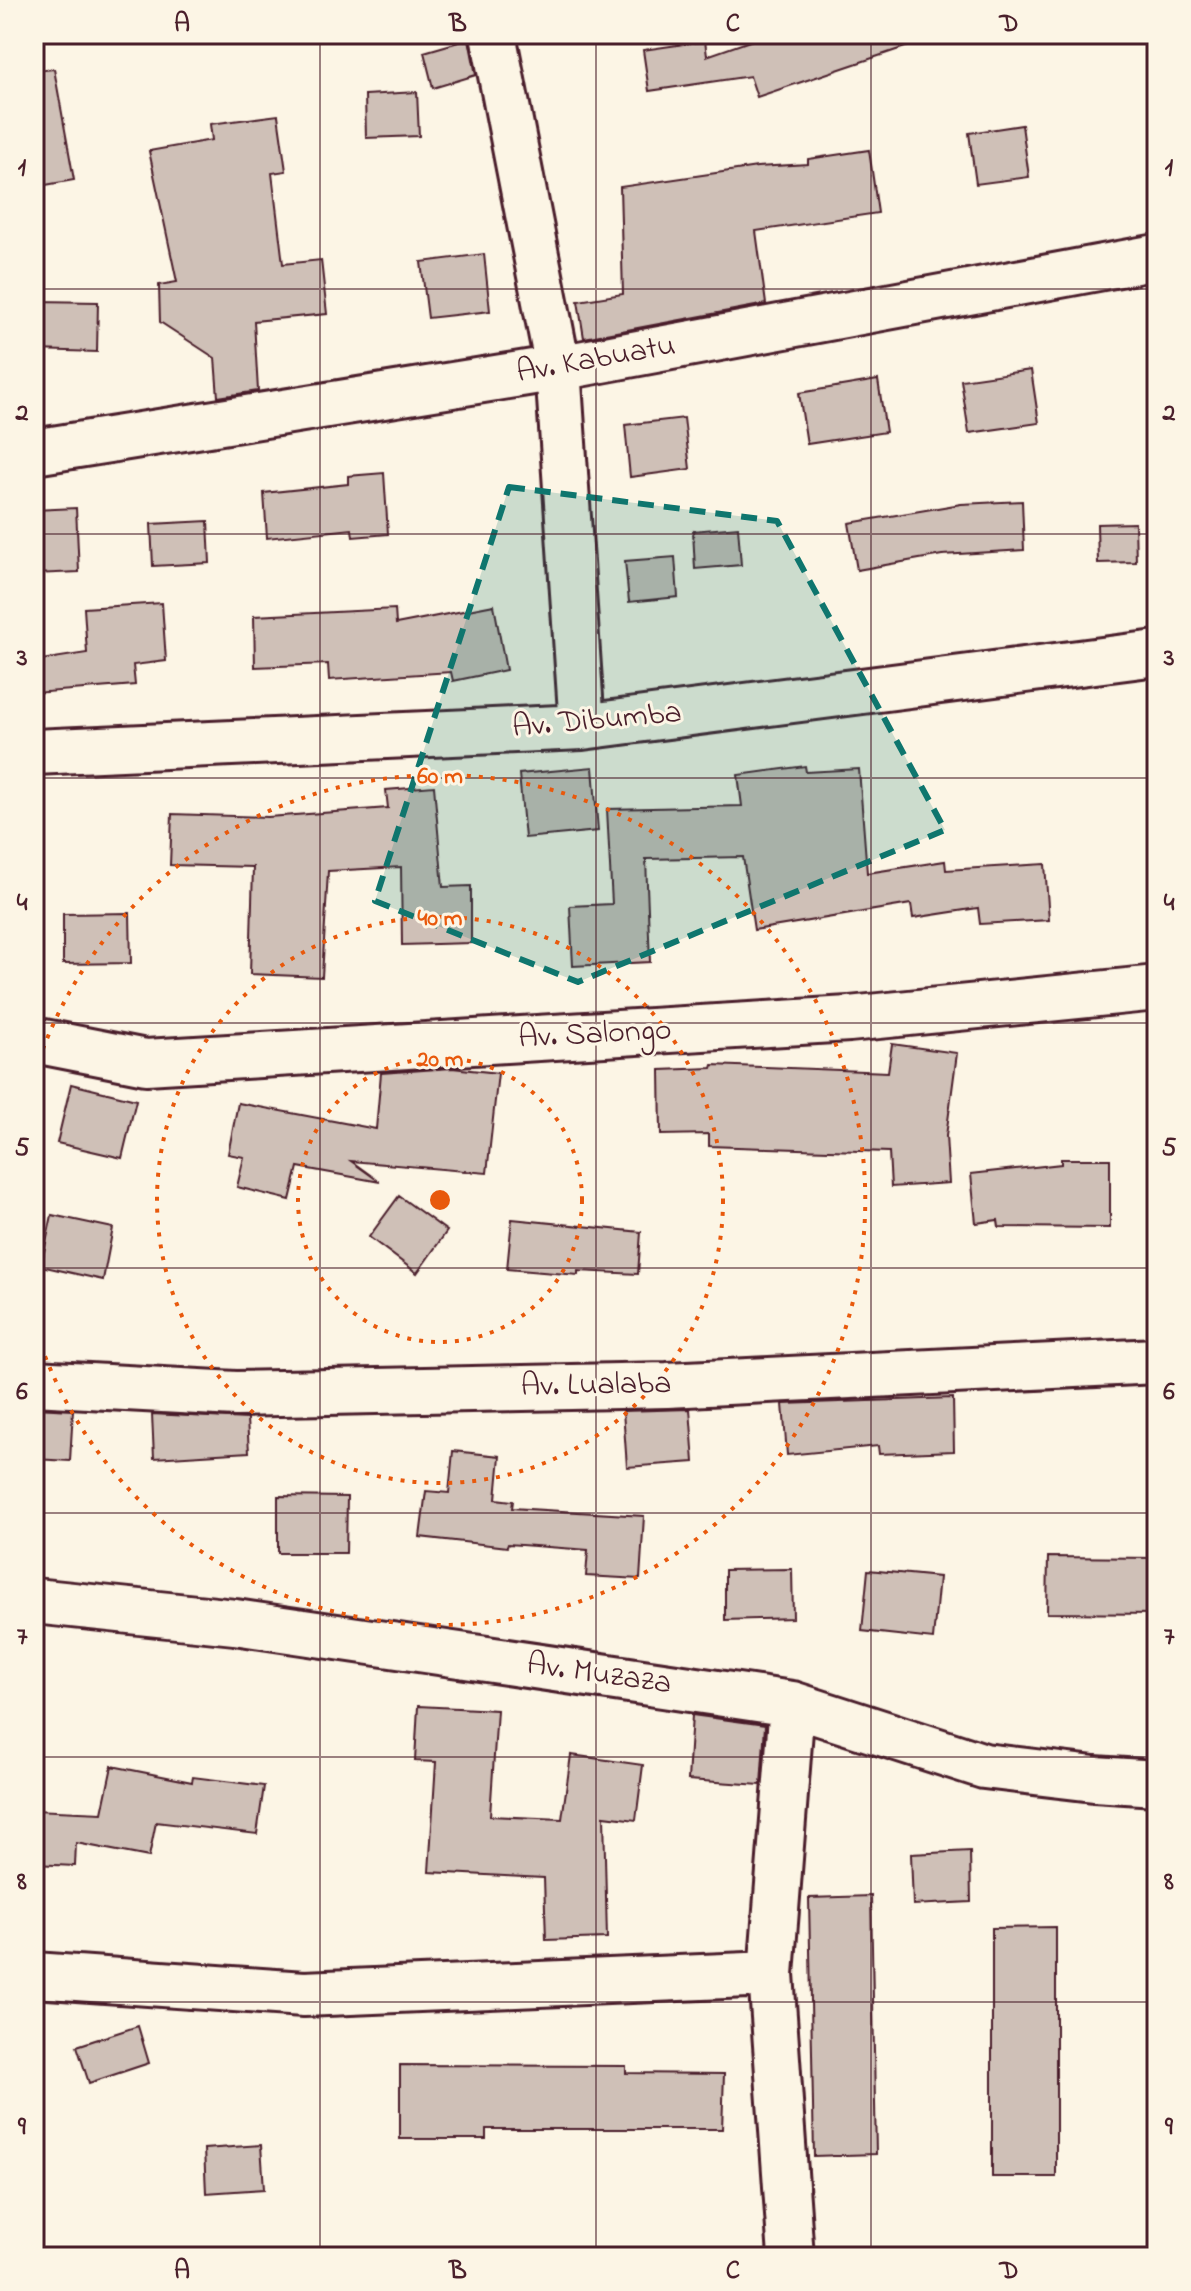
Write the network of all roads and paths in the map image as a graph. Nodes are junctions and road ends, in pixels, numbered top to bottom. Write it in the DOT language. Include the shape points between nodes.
graph roads {
  1 [pos="493,34"];
  2 [pos="1157,257"];
  3 [pos="558,368"];
  4 [pos="34,452"];
  5 [pos="1157,653"];
  6 [pos="582,727"];
  7 [pos="34,752"];
  8 [pos="1157,988"];
  9 [pos="34,1040"];
  10 [pos="1157,1361"];
  11 [pos="34,1383"];
  12 [pos="34,1601"];
  13 [pos="792,1704"];
  14 [pos="1157,1783"];
  15 [pos="771,1974"];
  16 [pos="34,1975"];
  17 [pos="791,2257"];
  1 -- 3 [label="street"];
  2 -- 3 [label="street, Av. Kabuatu"];
  3 -- 4 [label="street, Av. Kabuatu"];
  3 -- 6 [label="street"];
  5 -- 6 [label="street, Av. Dibumba"];
  6 -- 7 [label="street, Av. Dibumba"];
  8 -- 9 [label="street, Av. Salongo" via="849,1019 146,1062"];
  10 -- 11 [label="street, Av. Lualaba" via="651,1386 236,1394"];
  12 -- 13 [label="street, Av. Muzaza" via="235,1622"];
  13 -- 14 [label="street, Av. Muzaza" via="984,1766"];
  13 -- 15 [label="street"];
  15 -- 16 [label="street" via="304,1994"];
  15 -- 17 [label="street"];
}
